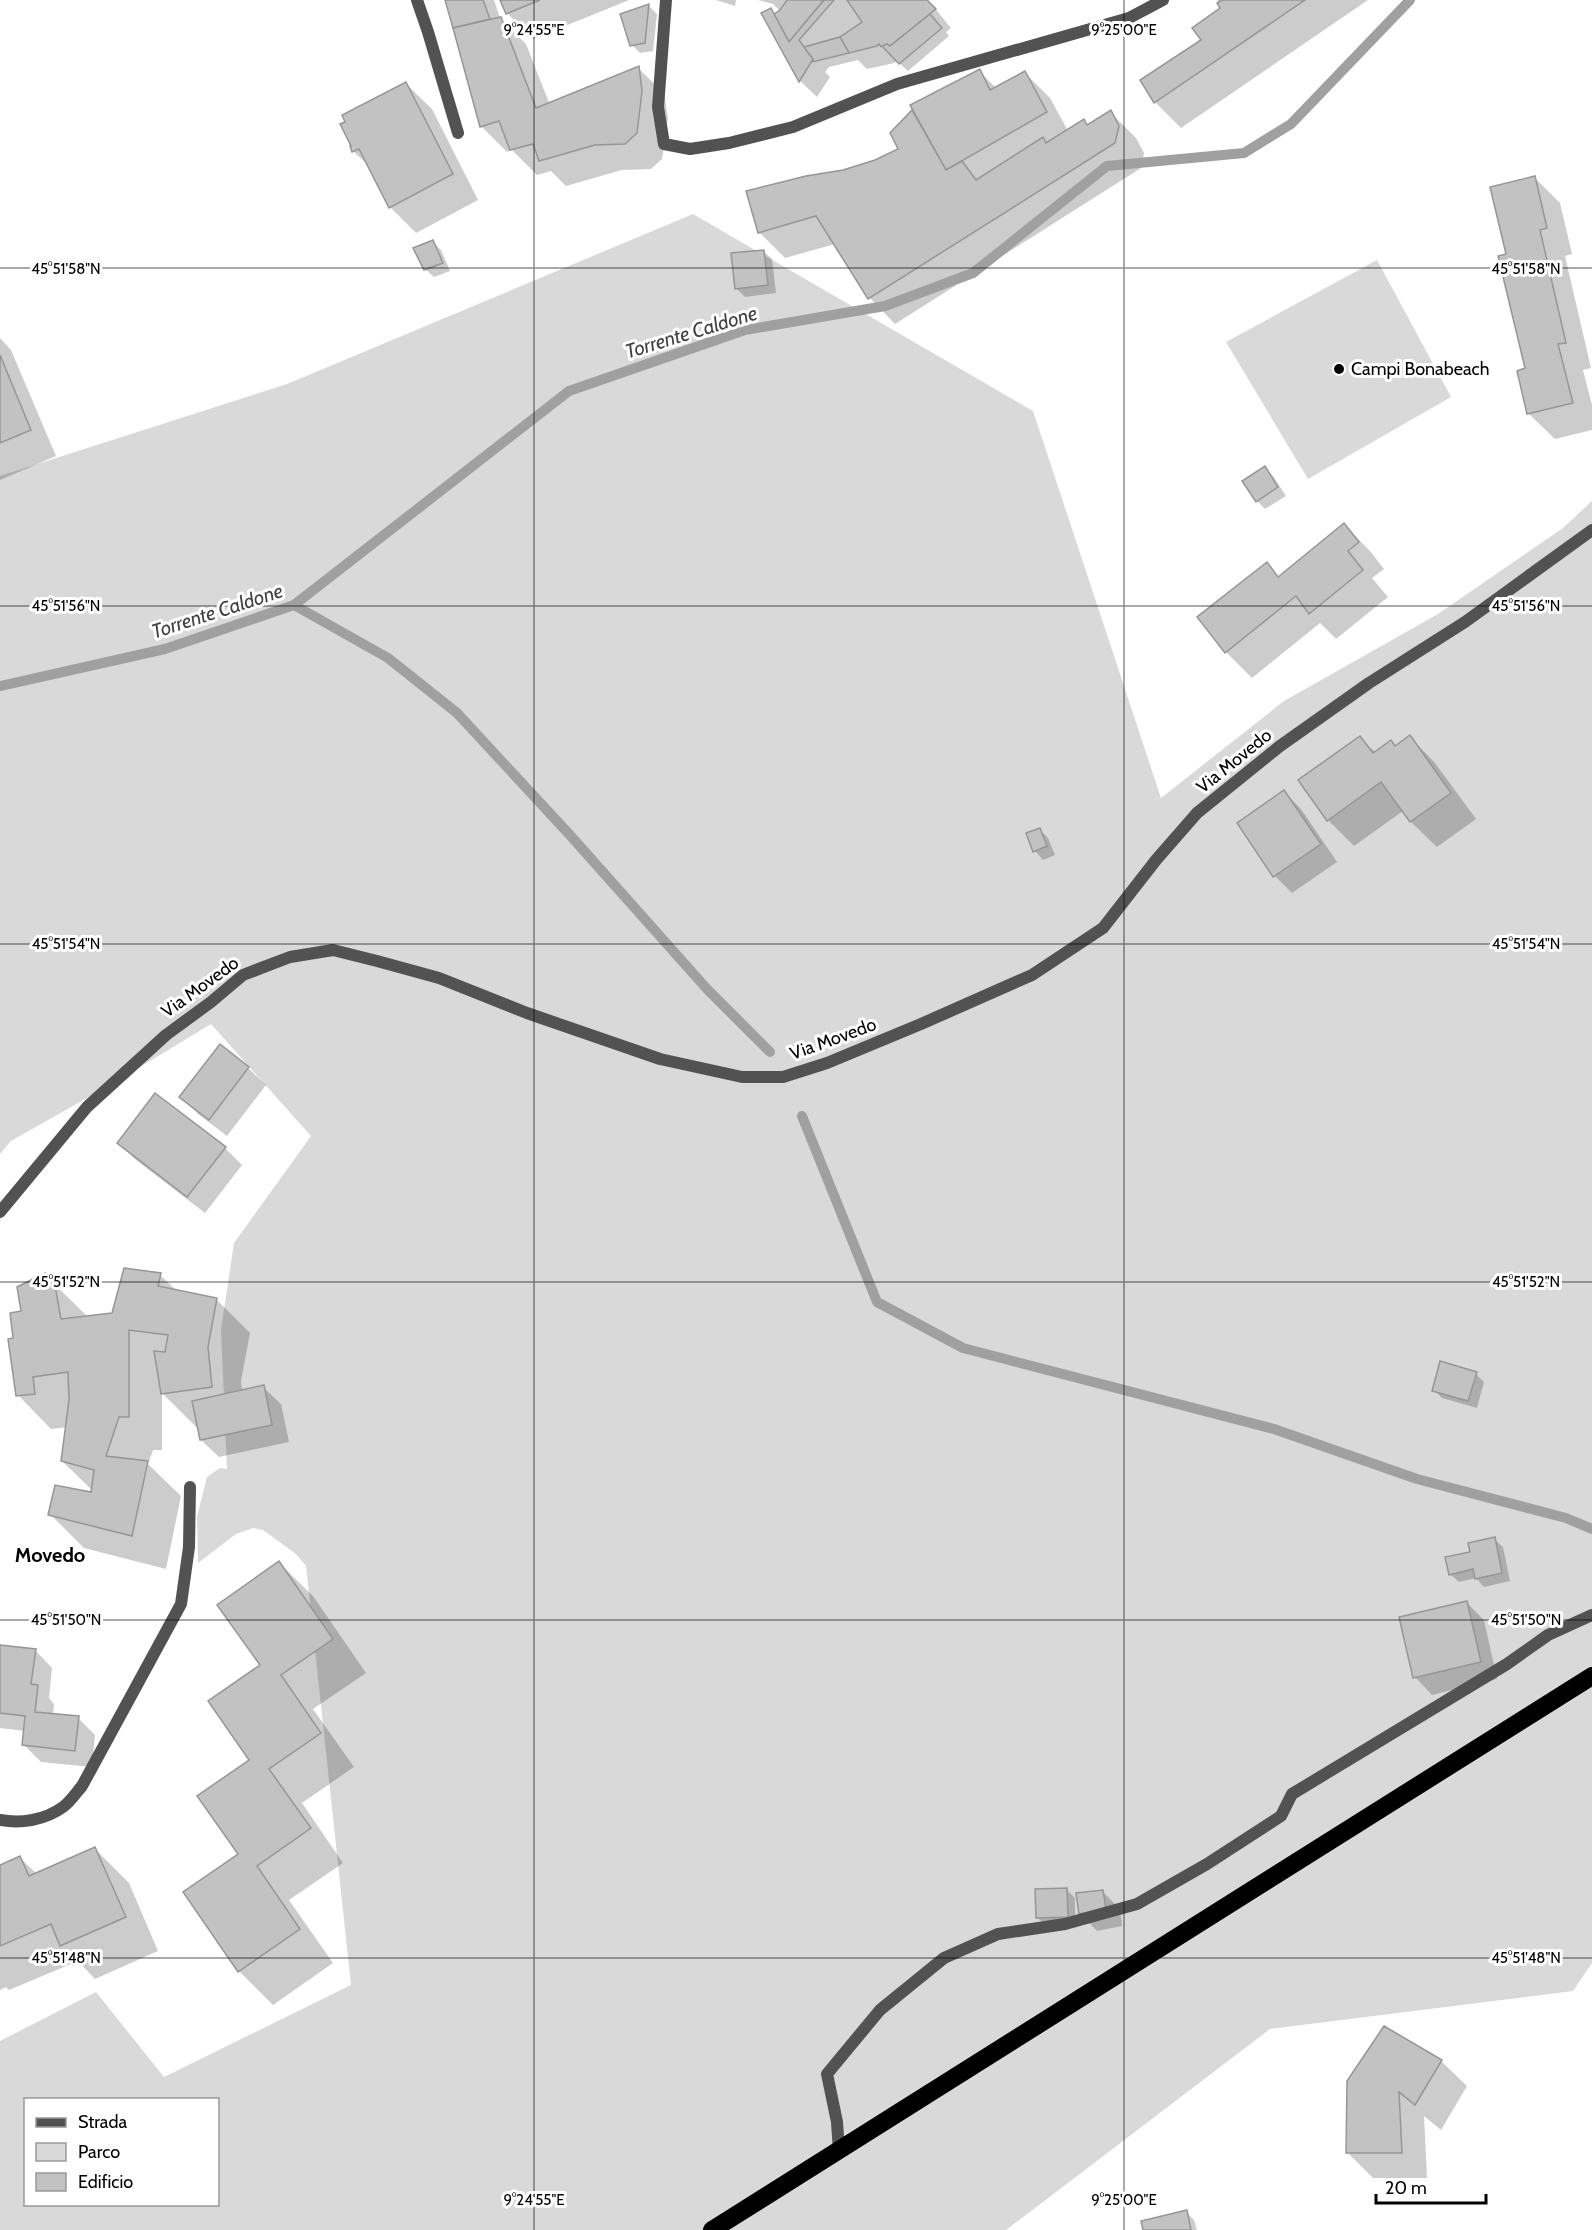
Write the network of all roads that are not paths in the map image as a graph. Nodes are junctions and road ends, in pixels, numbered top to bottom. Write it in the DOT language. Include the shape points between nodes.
graph roads {
  1 [pos="417,0"];
  2 [pos="666,0"];
  3 [pos="1163,0"];
  4 [pos="458,133"];
  5 [pos="1592,530"];
  6 [pos="0,1212"];
  7 [pos="190,1487"];
  8 [pos="1592,1614"];
  9 [pos="1592,1676"];
  10 [pos="0,1820"];
  11 [pos="839,2152"];
  12 [pos="712,2230"];
  1 -- 4 [label="street"];
  2 -- 3 [label="street" via="659,117 664,144 690,149 793,127 897,84 1129,18"];
  5 -- 6 [label="street, Via Movedo" via="1465,622 1280,746 1197,813 1102,928 1032,975 921,1024 783,1077 742,1077 660,1059 388,963 333,950 290,957 243,975 166,1035 87,1107"];
  7 -- 10 [label="street" via="189,1547 181,1604 82,1786 64,1807 47,1816 31,1821"];
  8 -- 11 [label="street" via="1548,1635 1507,1664 1292,1794 1281,1816 1137,1904 1065,1924 998,1934 945,1958 880,2010 827,2074"];
  9 -- 11 [label="highway"];
  11 -- 12 [label="highway"];
}
